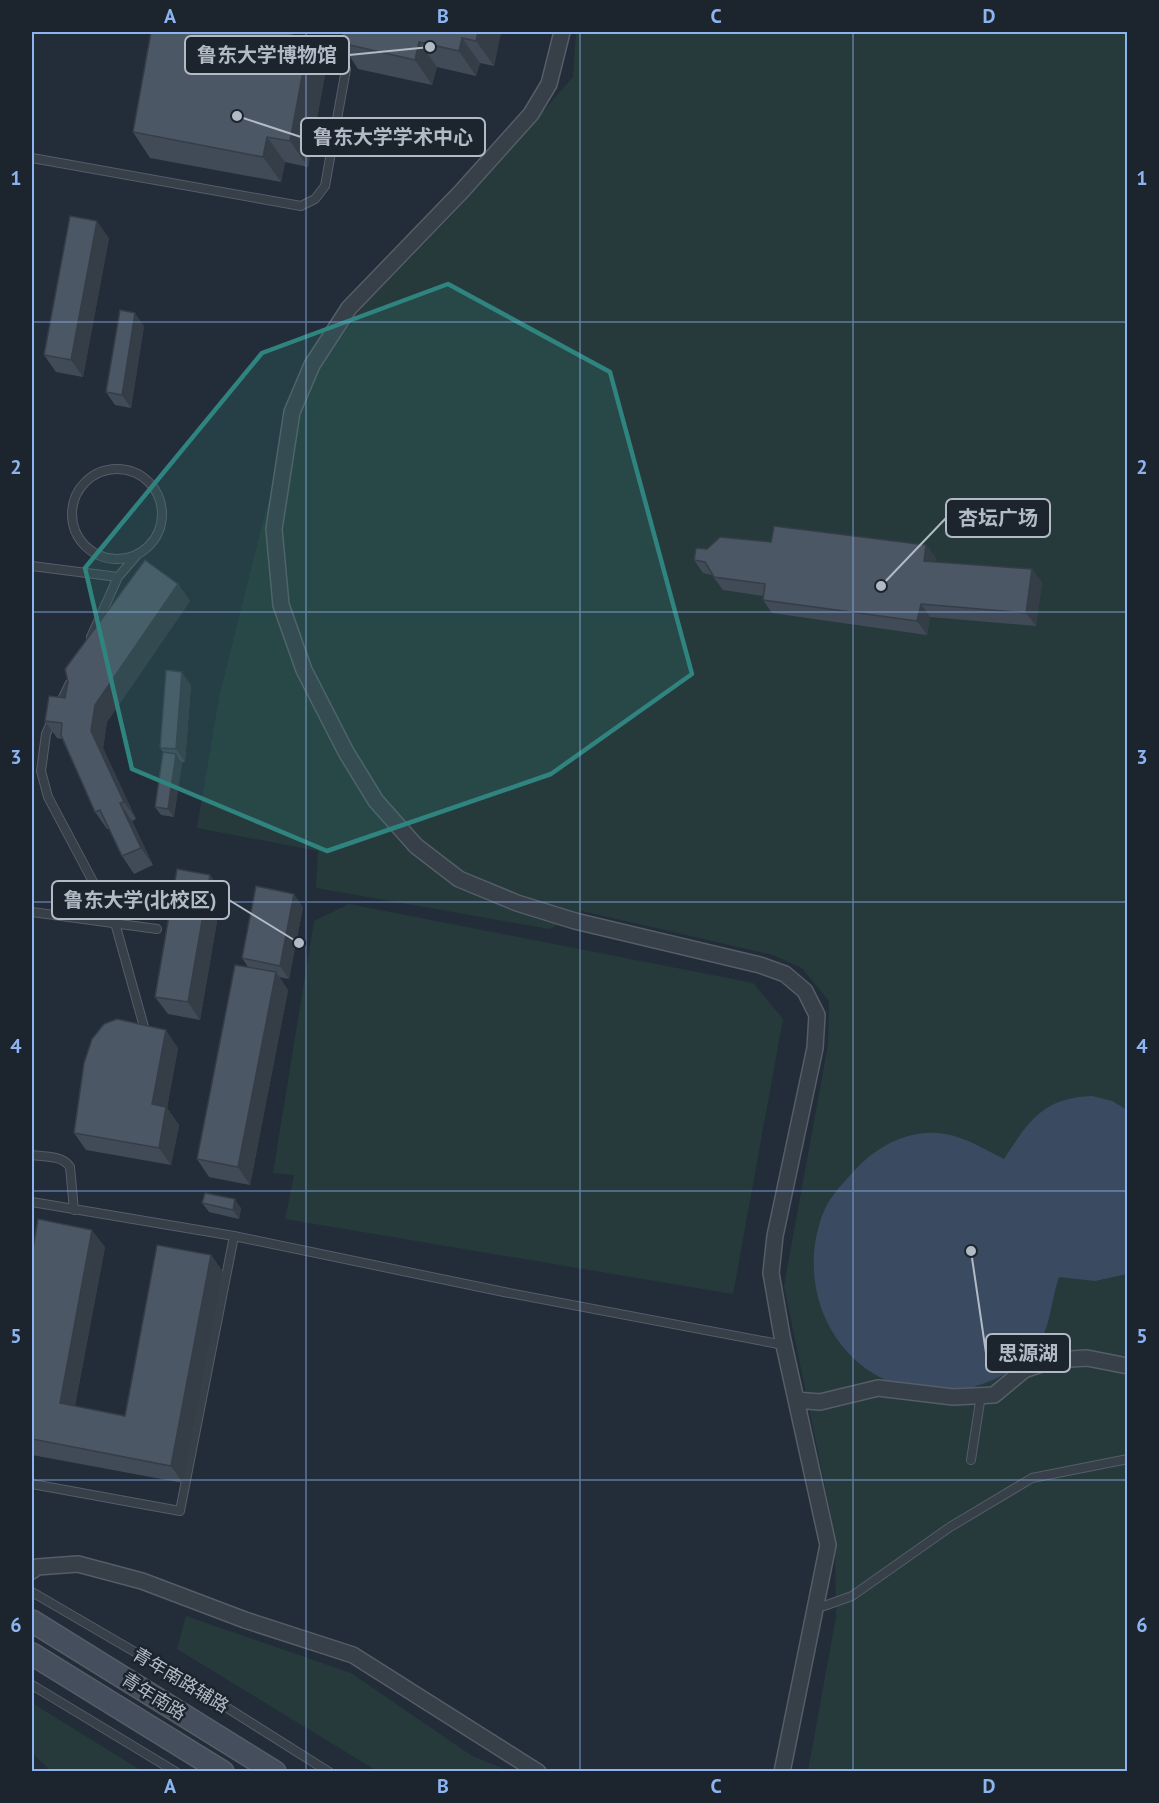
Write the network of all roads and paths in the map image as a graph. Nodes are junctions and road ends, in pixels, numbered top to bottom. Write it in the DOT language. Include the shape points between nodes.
graph roads {
  1 [pos="562,32"];
  2 [pos="288,44"];
  3 [pos="32,158"];
  4 [pos="137,555"];
  5 [pos="32,566"];
  6 [pos="118,577"];
  7 [pos="85,650"];
  8 [pos="75,671"];
  9 [pos="32,912"];
  10 [pos="115,923"];
  11 [pos="157,929"];
  12 [pos="147,1035"];
  13 [pos="32,1155"];
  14 [pos="32,1202"];
  15 [pos="74,1210"];
  16 [pos="234,1236"];
  17 [pos="784,1346"];
  18 [pos="1128,1366"];
  19 [pos="981,1395"];
  20 [pos="796,1400"];
  21 [pos="1128,1459"];
  22 [pos="971,1460"];
  23 [pos="32,1484"];
  24 [pos="32,1571"];
  25 [pos="32,1592"];
  26 [pos="814,1605"];
  27 [pos="32,1622"];
  28 [pos="32,1654"];
  29 [pos="32,1686"];
  30 [pos="177,1772"];
  31 [pos="223,1772"];
  32 [pos="275,1772"];
  33 [pos="329,1772"];
  34 [pos="538,1772"];
  35 [pos="782,1772"];
  1 -- 17 [label="street" via="549,84 531,114 350,308 312,364 292,412 274,529 281,605 304,670 376,801 416,846 459,879 575,921 760,965 785,974 805,991 817,1015 815,1048 775,1236 771,1273"];
  2 -- 3 [label="lane" via="331,54 340,58 346,69 325,186 315,199 301,206"];
  4 -- 4 [label="lane" via="147,549 159,531 160,499 148,481 129,470 97,474 80,488 75,498 74,530 95,555 116,560"];
  4 -- 6 [label="lane"];
  5 -- 6 [label="lane"];
  6 -- 7 [label="lane"];
  8 -- 10 [label="lane" via="46,734 41,771 48,797"];
  9 -- 10 [label="lane"];
  10 -- 11 [label="lane"];
  10 -- 12 [label="lane"];
  13 -- 15 [label="lane" via="67,1162"];
  14 -- 15 [label="lane"];
  15 -- 16 [label="lane"];
  16 -- 17 [label="lane"];
  16 -- 23 [label="lane" via="180,1511"];
  17 -- 20 [label="street"];
  18 -- 19 [label="street" via="1087,1359 1054,1360 1024,1370 993,1395"];
  19 -- 20 [label="street" via="933,1396 878,1388 820,1402"];
  19 -- 22 [label="lane"];
  20 -- 26 [label="street" via="828,1545"];
  21 -- 26 [label="lane" via="1032,1478 959,1521 852,1596 824,1606"];
  24 -- 34 [label="street" via="37,1567 78,1564 142,1581 353,1655"];
  25 -- 33 [label="lane, 青年南路辅路" via="183,1680"];
  26 -- 35 [label="street"];
  27 -- 32 [label="main road, 青年南路"];
  28 -- 31 [label="main road, 青年南路"];
  29 -- 30 [label="lane"];
}
